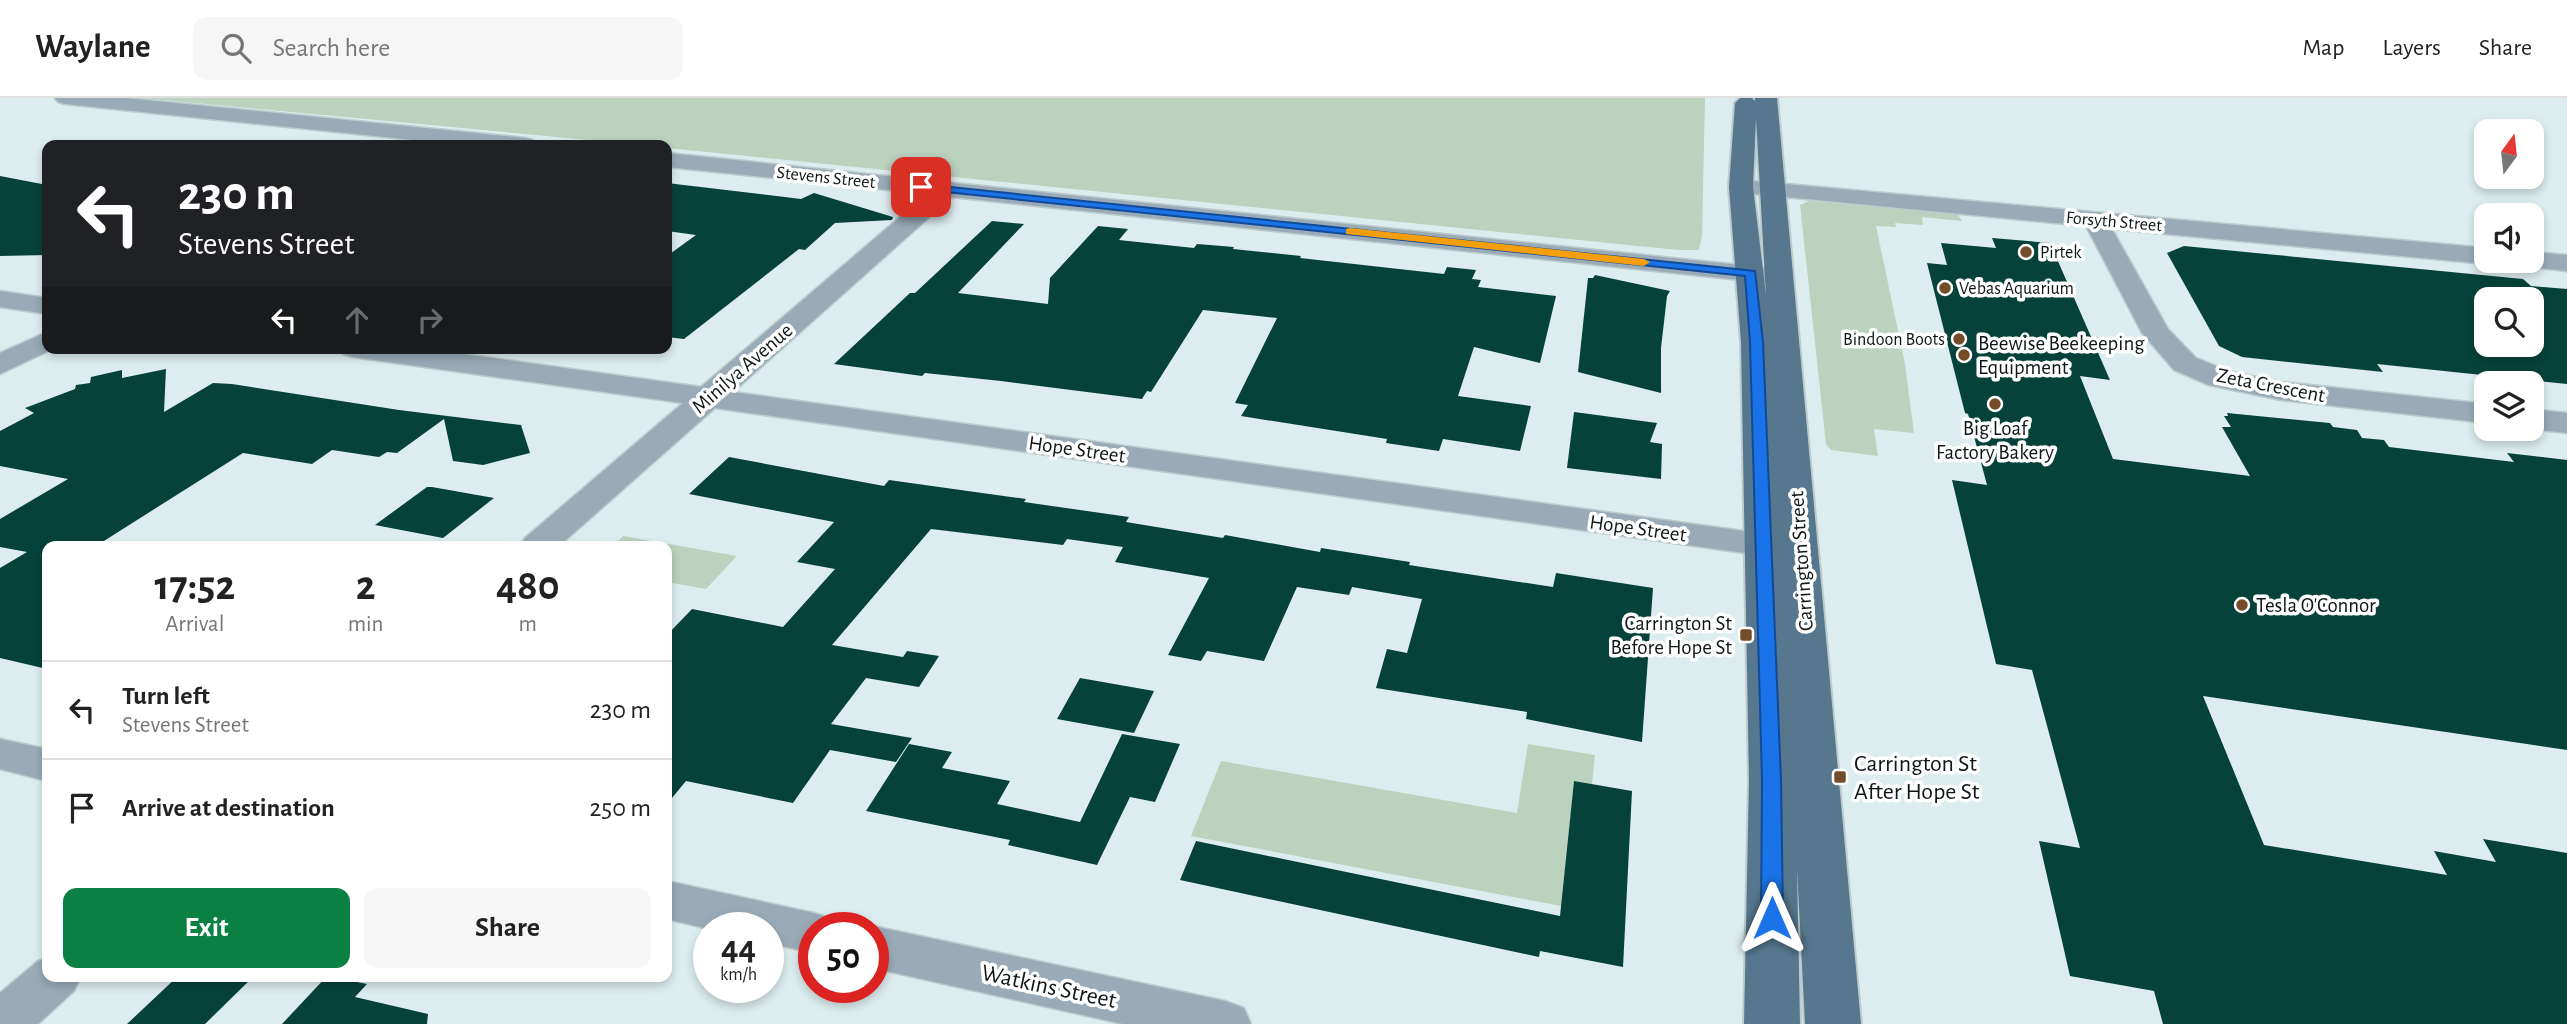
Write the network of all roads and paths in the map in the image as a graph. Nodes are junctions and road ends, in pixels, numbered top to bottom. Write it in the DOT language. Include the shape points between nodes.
graph roads {
  1 [pos="65,98"];
  2 [pos="1746,98"];
  3 [pos="1766,98"];
  4 [pos="435,140"];
  5 [pos="672,161"];
  6 [pos="1758,188"];
  7 [pos="946,190"];
  8 [pos="2095,219"];
  9 [pos="2474,255"];
  10 [pos="2544,261"];
  11 [pos="2567,263"];
  12 [pos="1765,275"];
  13 [pos="0,299"];
  14 [pos="42,305"];
  15 [pos="42,344"];
  16 [pos="396,354"];
  17 [pos="0,365"];
  18 [pos="708,397"];
  19 [pos="2474,413"];
  20 [pos="2544,420"];
  21 [pos="2567,423"];
  22 [pos="544,541"];
  23 [pos="1782,548"];
  24 [pos="0,754"];
  25 [pos="42,764"];
  26 [pos="672,902"];
  27 [pos="798,930"];
  28 [pos="889,950"];
  29 [pos="49,982"];
  30 [pos="2,1024"];
  31 [pos="1225,1024"];
  32 [pos="1772,1024"];
  33 [pos="1833,1024"];
  1 -- 4 [label="street"];
  2 -- 6 [label="main road, Carrington Street"];
  3 -- 6 [label="main road, Carrington Street"];
  5 -- 7 [label="street, Stevens Street"];
  6 -- 8 [label="street, Forsyth Street"];
  6 -- 12 [label="main road, Carrington Street"];
  7 -- 12 [label="street, Stevens Street"];
  7 -- 18 [label="street, Minilya Avenue"];
  8 -- 9 [label="street, Forsyth Street"];
  8 -- 19 [label="street, Zeta Crescent" via="2156,333 2185,364 2220,379 2281,391"];
  10 -- 11 [label="street"];
  12 -- 23 [label="main road, Carrington Street" via="1756,342"];
  13 -- 14 [label="street"];
  15 -- 17 [label="street"];
  16 -- 18 [label="street, Hope Street"];
  18 -- 22 [label="street, Minilya Avenue"];
  18 -- 23 [label="street, Hope Street"];
  20 -- 21 [label="street"];
  23 -- 32 [label="main road, Carrington Street" via="1772,780"];
  23 -- 33 [label="main road, Carrington Street"];
  24 -- 25 [label="street"];
  26 -- 27 [label="street"];
  28 -- 31 [label="street, Watkins Street"];
  29 -- 30 [label="street"];
}
